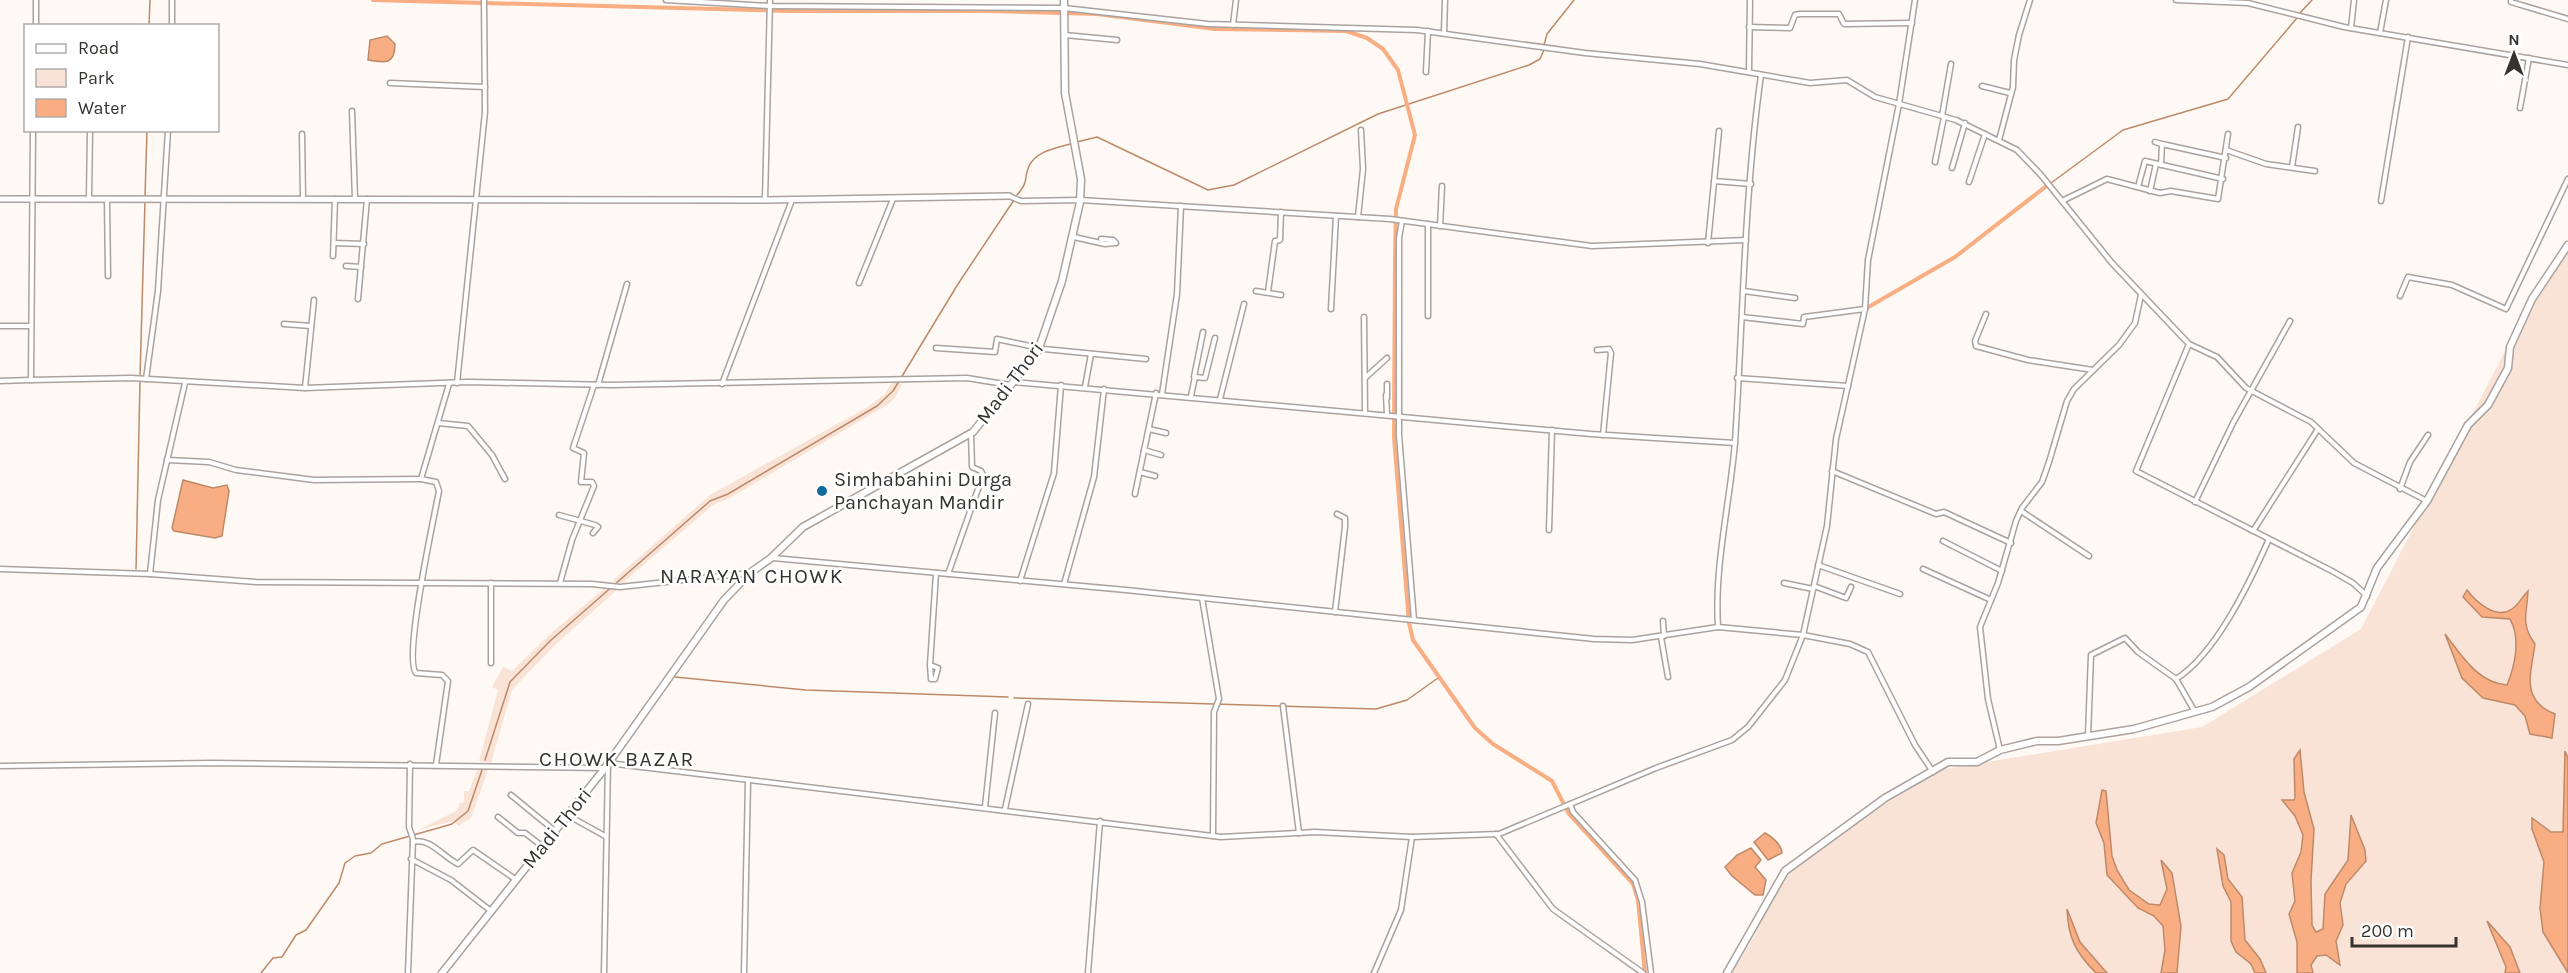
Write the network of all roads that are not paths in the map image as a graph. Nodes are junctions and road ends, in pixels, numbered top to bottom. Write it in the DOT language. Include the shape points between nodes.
graph roads {
  1 [pos="36,0"];
  2 [pos="172,0"];
  3 [pos="484,0"];
  4 [pos="666,0"];
  5 [pos="770,0"];
  6 [pos="949,0"];
  7 [pos="1064,0"];
  8 [pos="1236,0"];
  9 [pos="1445,0"];
  10 [pos="1750,0"];
  11 [pos="1915,0"];
  12 [pos="2030,0"];
  13 [pos="2176,0"];
  14 [pos="2354,0"];
  15 [pos="2386,0"];
  16 [pos="2511,0"];
  17 [pos="2224,1"];
  18 [pos="880,3"];
  19 [pos="770,6"];
  20 [pos="949,6"];
  21 [pos="1064,12"];
  22 [pos="2568,19"];
  23 [pos="1912,23"];
  24 [pos="36,24"];
  25 [pos="172,24"];
  26 [pos="1233,25"];
  27 [pos="1749,27"];
  28 [pos="2351,28"];
  29 [pos="1428,31"];
  30 [pos="1444,33"];
  31 [pos="2380,33"];
  32 [pos="1064,35"];
  33 [pos="2408,37"];
  34 [pos="1117,40"];
  35 [pos="2529,58"];
  36 [pos="1950,63"];
  37 [pos="2568,65"];
  38 [pos="1426,72"];
  39 [pos="1749,72"];
  40 [pos="1761,75"];
  41 [pos="390,83"];
  42 [pos="1982,86"];
  43 [pos="485,87"];
  44 [pos="2010,93"];
  45 [pos="1899,104"];
  46 [pos="2520,108"];
  47 [pos="352,111"];
  48 [pos="1943,116"];
  49 [pos="1965,123"];
  50 [pos="2298,127"];
  51 [pos="1361,130"];
  52 [pos="1719,131"];
  53 [pos="33,132"];
  54 [pos="90,132"];
  55 [pos="168,132"];
  56 [pos="302,134"];
  57 [pos="1985,134"];
  58 [pos="2228,134"];
  59 [pos="1999,140"];
  60 [pos="2156,142"];
  61 [pos="2162,144"];
  62 [pos="2226,150"];
  63 [pos="2226,158"];
  64 [pos="1935,162"];
  65 [pos="2158,164"];
  66 [pos="2292,167"];
  67 [pos="1952,168"];
  68 [pos="2315,171"];
  69 [pos="2223,178"];
  70 [pos="2568,179"];
  71 [pos="1714,181"];
  72 [pos="1970,182"];
  73 [pos="1750,184"];
  74 [pos="1442,186"];
  75 [pos="2138,187"];
  76 [pos="2150,191"];
  77 [pos="1008,196"];
  78 [pos="31,198"];
  79 [pos="89,198"];
  80 [pos="108,198"];
  81 [pos="0,199"];
  82 [pos="165,199"];
  83 [pos="303,199"];
  84 [pos="335,199"];
  85 [pos="355,199"];
  86 [pos="367,199"];
  87 [pos="476,199"];
  88 [pos="893,199"];
  89 [pos="765,200"];
  90 [pos="792,200"];
  91 [pos="1080,200"];
  92 [pos="2062,201"];
  93 [pos="2381,201"];
  94 [pos="1180,206"];
  95 [pos="1281,212"];
  96 [pos="1336,216"];
  97 [pos="1358,217"];
  98 [pos="1402,220"];
  99 [pos="1428,224"];
  100 [pos="1440,226"];
  101 [pos="1074,237"];
  102 [pos="1101,239"];
  103 [pos="1746,240"];
  104 [pos="334,243"];
  105 [pos="1707,243"];
  106 [pos="364,244"];
  107 [pos="2568,245"];
  108 [pos="333,256"];
  109 [pos="346,266"];
  110 [pos="362,267"];
  111 [pos="108,276"];
  112 [pos="859,283"];
  113 [pos="627,284"];
  114 [pos="1256,291"];
  115 [pos="1744,291"];
  116 [pos="1268,292"];
  117 [pos="1281,295"];
  118 [pos="2141,295"];
  119 [pos="2400,296"];
  120 [pos="1795,298"];
  121 [pos="358,299"];
  122 [pos="314,300"];
  123 [pos="1244,304"];
  124 [pos="1331,309"];
  125 [pos="1865,309"];
  126 [pos="1986,314"];
  127 [pos="1428,316"];
  128 [pos="1364,317"];
  129 [pos="1742,317"];
  130 [pos="2290,321"];
  131 [pos="284,324"];
  132 [pos="0,326"];
  133 [pos="30,326"];
  134 [pos="311,326"];
  135 [pos="1203,332"];
  136 [pos="1215,338"];
  137 [pos="2189,344"];
  138 [pos="936,348"];
  139 [pos="1040,348"];
  140 [pos="1597,350"];
  141 [pos="1091,354"];
  142 [pos="1386,358"];
  143 [pos="1146,359"];
  144 [pos="2093,370"];
  145 [pos="1195,377"];
  146 [pos="1737,378"];
  147 [pos="146,379"];
  148 [pos="1364,379"];
  149 [pos="31,380"];
  150 [pos="0,381"];
  151 [pos="185,382"];
  152 [pos="457,383"];
  153 [pos="449,384"];
  154 [pos="722,384"];
  155 [pos="1012,384"];
  156 [pos="1387,384"];
  157 [pos="596,385"];
  158 [pos="1061,385"];
  159 [pos="1848,386"];
  160 [pos="304,387"];
  161 [pos="1085,387"];
  162 [pos="1104,389"];
  163 [pos="2252,391"];
  164 [pos="1159,394"];
  165 [pos="1191,396"];
  166 [pos="1220,399"];
  167 [pos="1365,413"];
  168 [pos="1387,414"];
  169 [pos="1398,416"];
  170 [pos="438,423"];
  171 [pos="1149,429"];
  172 [pos="2318,429"];
  173 [pos="1552,430"];
  174 [pos="971,433"];
  175 [pos="1166,433"];
  176 [pos="1603,435"];
  177 [pos="2428,435"];
  178 [pos="1735,443"];
  179 [pos="1144,450"];
  180 [pos="1161,455"];
  181 [pos="167,460"];
  182 [pos="1832,471"];
  183 [pos="1140,472"];
  184 [pos="1155,476"];
  185 [pos="421,479"];
  186 [pos="505,480"];
  187 [pos="2400,489"];
  188 [pos="1135,494"];
  189 [pos="2427,501"];
  190 [pos="2195,502"];
  191 [pos="2021,511"];
  192 [pos="1337,514"];
  193 [pos="559,515"];
  194 [pos="581,520"];
  195 [pos="1549,530"];
  196 [pos="2253,531"];
  197 [pos="593,534"];
  198 [pos="2270,539"];
  199 [pos="1942,541"];
  200 [pos="2011,543"];
  201 [pos="2089,556"];
  202 [pos="771,558"];
  203 [pos="1818,565"];
  204 [pos="0,569"];
  205 [pos="1923,569"];
  206 [pos="2001,571"];
  207 [pos="750,573"];
  208 [pos="936,573"];
  209 [pos="150,574"];
  210 [pos="948,574"];
  211 [pos="1020,580"];
  212 [pos="422,583"];
  213 [pos="491,583"];
  214 [pos="1784,583"];
  215 [pos="560,584"];
  216 [pos="1064,585"];
  217 [pos="1851,587"];
  218 [pos="1814,588"];
  219 [pos="1900,594"];
  220 [pos="2367,597"];
  221 [pos="1202,598"];
  222 [pos="1991,600"];
  223 [pos="1335,612"];
  224 [pos="1413,620"];
  225 [pos="1663,621"];
  226 [pos="1718,627"];
  227 [pos="1803,635"];
  228 [pos="1663,637"];
  229 [pos="491,663"];
  230 [pos="930,665"];
  231 [pos="1668,677"];
  232 [pos="2176,679"];
  233 [pos="1028,704"];
  234 [pos="1283,706"];
  235 [pos="2195,712"];
  236 [pos="995,713"];
  237 [pos="2088,736"];
  238 [pos="2000,750"];
  239 [pos="411,764"];
  240 [pos="436,765"];
  241 [pos="0,766"];
  242 [pos="607,766"];
  243 [pos="1934,772"];
  244 [pos="748,781"];
  245 [pos="511,795"];
  246 [pos="1569,805"];
  247 [pos="985,807"];
  248 [pos="1005,809"];
  249 [pos="567,815"];
  250 [pos="498,817"];
  251 [pos="1100,820"];
  252 [pos="555,831"];
  253 [pos="1299,833"];
  254 [pos="1496,834"];
  255 [pos="605,836"];
  256 [pos="1214,836"];
  257 [pos="1412,837"];
  258 [pos="413,841"];
  259 [pos="543,846"];
  260 [pos="411,859"];
  261 [pos="515,879"];
  262 [pos="491,911"];
  263 [pos="408,973"];
  264 [pos="442,973"];
  265 [pos="604,973"];
  266 [pos="744,973"];
  267 [pos="1088,973"];
  268 [pos="1374,973"];
  269 [pos="1643,973"];
  270 [pos="1650,973"];
  271 [pos="1727,973"];
  1 -- 24 [label="street"];
  2 -- 25 [label="street"];
  3 -- 43 [label="street"];
  4 -- 19 [label="street"];
  5 -- 19 [label="street"];
  6 -- 20 [label="street"];
  7 -- 21 [label="main road, Madi Thori"];
  8 -- 26 [label="street"];
  9 -- 30 [label="street"];
  10 -- 27 [label="street"];
  11 -- 23 [label="street"];
  12 -- 44 [label="street" via="2019,34"];
  13 -- 17 [label="street"];
  14 -- 28 [label="street"];
  15 -- 31 [label="street"];
  16 -- 22 [label="street"];
  17 -- 28 [label="street" via="2248,3"];
  18 -- 19 [label="street"];
  18 -- 20 [label="street"];
  19 -- 89 [label="street"];
  20 -- 21 [label="street"];
  21 -- 26 [label="street"];
  21 -- 32 [label="main road, Madi Thori"];
  23 -- 27 [label="street" via="1844,24 1839,14 1799,14 1790,28"];
  23 -- 45 [label="street"];
  26 -- 29 [label="street"];
  27 -- 39 [label="street"];
  28 -- 31 [label="street"];
  29 -- 30 [label="street"];
  29 -- 38 [label="street"];
  30 -- 39 [label="street"];
  31 -- 33 [label="street"];
  32 -- 34 [label="street"];
  32 -- 91 [label="main road, Madi Thori" via="1065,93 1081,179"];
  33 -- 35 [label="street"];
  33 -- 93 [label="street"];
  35 -- 37 [label="street"];
  35 -- 46 [label="street"];
  36 -- 48 [label="street"];
  39 -- 40 [label="street"];
  40 -- 45 [label="street" via="1810,83 1852,81 1875,97"];
  40 -- 73 [label="street"];
  41 -- 43 [label="street"];
  42 -- 44 [label="street"];
  43 -- 87 [label="street"];
  44 -- 59 [label="street"];
  45 -- 48 [label="street"];
  45 -- 125 [label="street" via="1868,260"];
  47 -- 85 [label="street"];
  48 -- 49 [label="street"];
  48 -- 64 [label="street"];
  49 -- 57 [label="street"];
  49 -- 67 [label="street"];
  50 -- 66 [label="street"];
  51 -- 97 [label="street" via="1363,169"];
  52 -- 71 [label="street"];
  53 -- 78 [label="street"];
  54 -- 79 [label="street"];
  55 -- 82 [label="street"];
  56 -- 83 [label="street"];
  57 -- 59 [label="street"];
  57 -- 72 [label="street"];
  58 -- 62 [label="street"];
  59 -- 92 [label="street" via="2027,159"];
  60 -- 61 [label="street"];
  61 -- 63 [label="street"];
  61 -- 65 [label="street"];
  62 -- 63 [label="street"];
  62 -- 66 [label="street" via="2266,164"];
  63 -- 69 [label="street"];
  65 -- 69 [label="street"];
  65 -- 75 [label="street" via="2144,161"];
  65 -- 76 [label="street"];
  66 -- 68 [label="street"];
  69 -- 76 [label="street" via="2220,196 2214,200"];
  70 -- 119 [label="street" via="2506,309 2452,285 2408,277"];
  71 -- 73 [label="street"];
  71 -- 105 [label="street"];
  73 -- 103 [label="street"];
  74 -- 100 [label="street"];
  75 -- 76 [label="street"];
  75 -- 92 [label="street" via="2104,180"];
  77 -- 88 [label="street"];
  77 -- 91 [label="street" via="1021,201"];
  78 -- 79 [label="street"];
  78 -- 81 [label="street"];
  78 -- 133 [label="street"];
  79 -- 80 [label="street"];
  80 -- 82 [label="street"];
  80 -- 111 [label="street"];
  82 -- 83 [label="street"];
  82 -- 147 [label="street" via="157,305"];
  83 -- 84 [label="street"];
  84 -- 85 [label="street"];
  84 -- 104 [label="street"];
  85 -- 86 [label="street"];
  86 -- 87 [label="street"];
  86 -- 106 [label="street"];
  87 -- 89 [label="street"];
  87 -- 152 [label="street"];
  88 -- 90 [label="street"];
  88 -- 112 [label="street"];
  89 -- 90 [label="street"];
  90 -- 154 [label="street"];
  91 -- 94 [label="street"];
  91 -- 101 [label="main road, Madi Thori"];
  92 -- 118 [label="street"];
  94 -- 95 [label="street"];
  94 -- 164 [label="street" via="1177,294"];
  95 -- 96 [label="street"];
  95 -- 116 [label="street" via="1280,240 1275,241"];
  96 -- 97 [label="street"];
  96 -- 124 [label="street"];
  97 -- 98 [label="street"];
  98 -- 99 [label="street"];
  98 -- 169 [label="street"];
  99 -- 100 [label="street"];
  99 -- 127 [label="street"];
  100 -- 105 [label="street" via="1592,246"];
  101 -- 102 [label="street" via="1116,243"];
  101 -- 139 [label="main road, Madi Thori"];
  103 -- 105 [label="street"];
  103 -- 115 [label="street"];
  104 -- 106 [label="street"];
  104 -- 108 [label="street"];
  106 -- 110 [label="street"];
  107 -- 189 [label="main road" via="2532,299 2510,347 2508,368 2493,396 2468,425"];
  109 -- 110 [label="street"];
  110 -- 121 [label="street"];
  113 -- 157 [label="street"];
  114 -- 116 [label="street"];
  115 -- 120 [label="street"];
  115 -- 129 [label="street"];
  116 -- 117 [label="street"];
  118 -- 137 [label="street"];
  118 -- 144 [label="street" via="2135,322 2119,345"];
  122 -- 134 [label="street"];
  123 -- 166 [label="street"];
  125 -- 129 [label="street" via="1804,317 1803,324"];
  125 -- 159 [label="street"];
  126 -- 144 [label="street" via="1976,346 2028,360"];
  128 -- 148 [label="street"];
  129 -- 146 [label="street"];
  130 -- 163 [label="street"];
  131 -- 134 [label="street"];
  132 -- 133 [label="street"];
  133 -- 149 [label="street"];
  134 -- 160 [label="street"];
  135 -- 145 [label="street"];
  136 -- 145 [label="street" via="1205,378"];
  137 -- 163 [label="street" via="2217,357"];
  137 -- 190 [label="street" via="2136,471"];
  138 -- 139 [label="street" via="995,352 998,339"];
  139 -- 141 [label="street"];
  139 -- 155 [label="main road, Madi Thori"];
  140 -- 176 [label="street" via="1609,349 1611,353"];
  141 -- 143 [label="street"];
  141 -- 161 [label="street"];
  142 -- 148 [label="street"];
  144 -- 191 [label="street" via="2067,400 2042,482"];
  145 -- 165 [label="street"];
  146 -- 159 [label="street"];
  146 -- 178 [label="street"];
  147 -- 149 [label="street"];
  147 -- 151 [label="street"];
  148 -- 167 [label="street"];
  149 -- 150 [label="street"];
  151 -- 160 [label="street"];
  151 -- 181 [label="street"];
  152 -- 153 [label="street"];
  152 -- 157 [label="street"];
  153 -- 160 [label="street"];
  153 -- 170 [label="street"];
  154 -- 155 [label="street" via="896,378 975,378"];
  154 -- 157 [label="street"];
  155 -- 158 [label="street"];
  155 -- 174 [label="main road, Madi Thori"];
  156 -- 168 [label="street"];
  157 -- 194 [label="street" via="573,446 584,453 581,482 594,484"];
  158 -- 161 [label="street"];
  158 -- 211 [label="street" via="1054,473"];
  159 -- 182 [label="street"];
  161 -- 162 [label="street"];
  162 -- 164 [label="street"];
  162 -- 216 [label="street" via="1094,477"];
  163 -- 172 [label="street"];
  163 -- 190 [label="street"];
  164 -- 165 [label="street"];
  164 -- 171 [label="street"];
  165 -- 166 [label="street"];
  166 -- 167 [label="street"];
  167 -- 168 [label="street"];
  168 -- 169 [label="street"];
  169 -- 173 [label="street"];
  169 -- 224 [label="street"];
  170 -- 185 [label="street"];
  170 -- 186 [label="street" via="468,426 492,455"];
  171 -- 175 [label="street"];
  171 -- 179 [label="street"];
  172 -- 187 [label="street" via="2354,463"];
  172 -- 196 [label="street"];
  173 -- 176 [label="street"];
  173 -- 195 [label="street"];
  174 -- 202 [label="main road, Madi Thori" via="836,506 803,527"];
  174 -- 210 [label="street" via="972,467 983,476"];
  176 -- 178 [label="street"];
  177 -- 187 [label="street" via="2410,462"];
  178 -- 226 [label="street"];
  179 -- 180 [label="street"];
  179 -- 183 [label="street"];
  181 -- 185 [label="street" via="209,462 236,470 314,480"];
  181 -- 209 [label="street" via="158,500"];
  182 -- 200 [label="street" via="1936,514 1944,512"];
  182 -- 203 [label="street" via="1827,526"];
  183 -- 184 [label="street"];
  183 -- 188 [label="street"];
  185 -- 212 [label="street" via="439,485"];
  187 -- 189 [label="street"];
  189 -- 220 [label="main road" via="2377,568"];
  190 -- 196 [label="street"];
  191 -- 200 [label="street"];
  191 -- 201 [label="street"];
  192 -- 223 [label="street" via="1345,518 1345,527"];
  193 -- 194 [label="street"];
  194 -- 197 [label="street" via="598,527"];
  194 -- 215 [label="street"];
  196 -- 198 [label="street"];
  198 -- 220 [label="street" via="2353,583"];
  198 -- 232 [label="street" via="2248,586 2212,645 2194,668"];
  199 -- 206 [label="street"];
  200 -- 206 [label="street"];
  202 -- 207 [label="main road, Madi Thori"];
  202 -- 208 [label="street"];
  203 -- 218 [label="street"];
  203 -- 219 [label="street"];
  204 -- 209 [label="street"];
  205 -- 222 [label="street"];
  206 -- 222 [label="street"];
  207 -- 215 [label="street" via="620,587"];
  207 -- 242 [label="main road, Madi Thori" via="717,607"];
  208 -- 210 [label="street"];
  208 -- 230 [label="street"];
  209 -- 212 [label="street" via="256,582"];
  210 -- 211 [label="street"];
  211 -- 216 [label="street"];
  212 -- 213 [label="street"];
  212 -- 240 [label="street" via="412,667 416,674 442,675 448,681"];
  213 -- 215 [label="street"];
  213 -- 229 [label="street"];
  214 -- 218 [label="street"];
  216 -- 221 [label="street"];
  217 -- 218 [label="street" via="1846,598"];
  218 -- 227 [label="street"];
  220 -- 235 [label="main road" via="2361,607 2249,687"];
  221 -- 223 [label="street"];
  221 -- 256 [label="street" via="1219,699 1214,712"];
  222 -- 238 [label="street" via="1980,627 1988,699"];
  223 -- 224 [label="street"];
  224 -- 228 [label="street" via="1594,639"];
  225 -- 228 [label="street"];
  226 -- 227 [label="street"];
  226 -- 228 [label="street"];
  227 -- 243 [label="street" via="1850,644 1868,652 1915,745"];
  227 -- 246 [label="street" via="1785,680 1748,727 1732,740"];
  228 -- 231 [label="street"];
  232 -- 235 [label="street"];
  232 -- 237 [label="street" via="2125,638 2091,655"];
  233 -- 248 [label="street"];
  234 -- 253 [label="street"];
  235 -- 237 [label="main road" via="2134,729"];
  236 -- 247 [label="street"];
  237 -- 238 [label="main road" via="2037,741"];
  238 -- 243 [label="main road" via="1977,762 1948,762"];
  239 -- 240 [label="street"];
  239 -- 241 [label="street"];
  239 -- 258 [label="street"];
  240 -- 242 [label="street"];
  242 -- 244 [label="street"];
  242 -- 249 [label="main road, Madi Thori"];
  242 -- 255 [label="street"];
  243 -- 271 [label="main road" via="1885,798 1790,866 1774,886"];
  244 -- 247 [label="street"];
  244 -- 266 [label="street"];
  245 -- 252 [label="street"];
  246 -- 254 [label="street"];
  246 -- 270 [label="street" via="1635,880 1642,902"];
  247 -- 248 [label="street"];
  248 -- 251 [label="street"];
  249 -- 252 [label="main road, Madi Thori"];
  249 -- 255 [label="street"];
  250 -- 259 [label="street"];
  251 -- 256 [label="street"];
  251 -- 267 [label="street"];
  252 -- 259 [label="main road, Madi Thori"];
  253 -- 256 [label="street"];
  253 -- 257 [label="street"];
  254 -- 257 [label="street"];
  254 -- 269 [label="street" via="1553,909"];
  255 -- 265 [label="street"];
  257 -- 268 [label="street" via="1401,910"];
  258 -- 260 [label="street"];
  258 -- 261 [label="street" via="428,843 458,864 473,850"];
  259 -- 261 [label="main road, Madi Thori"];
  260 -- 262 [label="street" via="451,880"];
  260 -- 263 [label="street"];
  261 -- 262 [label="main road, Madi Thori"];
  262 -- 264 [label="main road, Madi Thori"];
}
